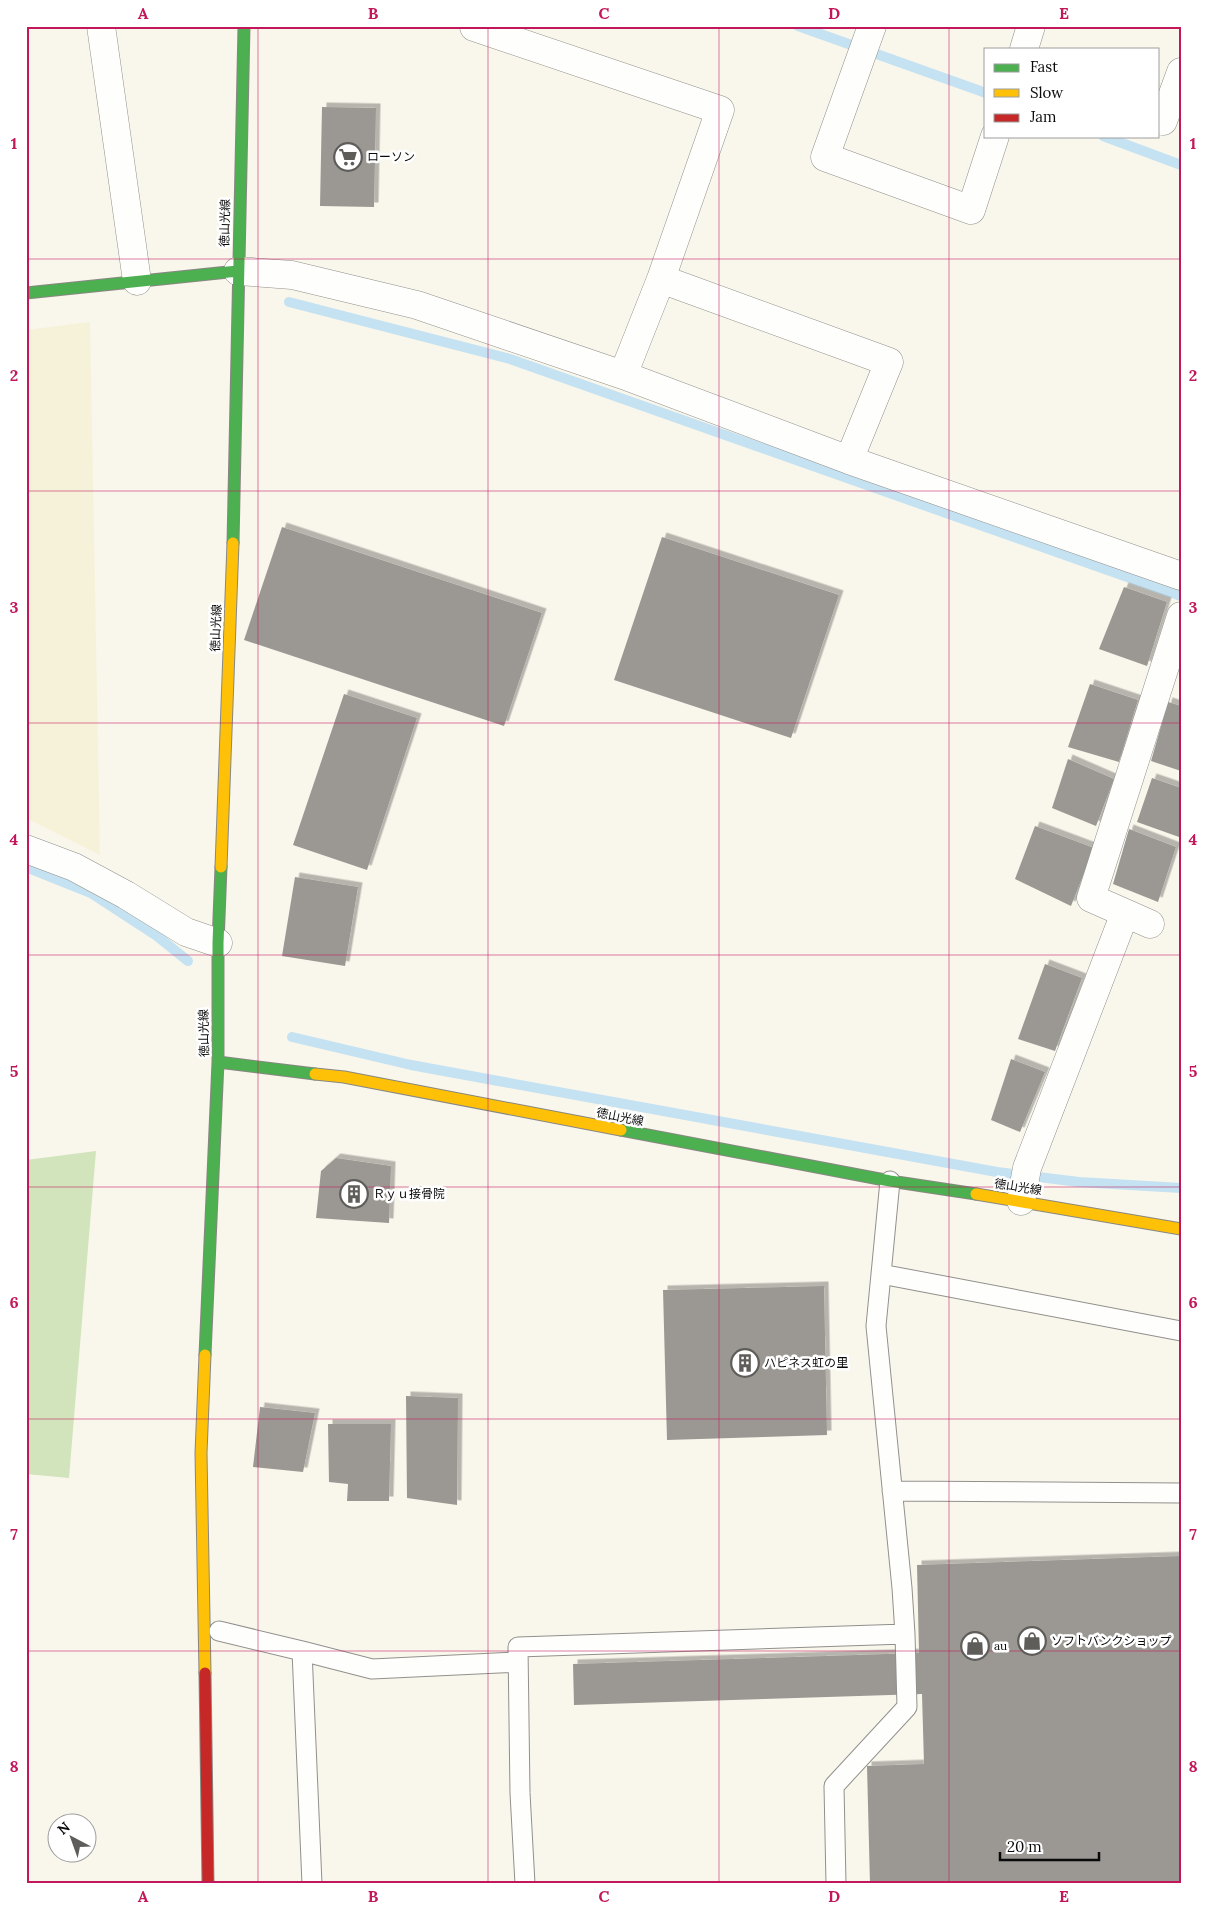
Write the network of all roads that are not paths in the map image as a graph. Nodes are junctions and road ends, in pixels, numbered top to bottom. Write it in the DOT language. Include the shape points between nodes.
graph roads {
  1 [pos="101,26"];
  2 [pos="244,26"];
  3 [pos="872,26"];
  4 [pos="1031,26"];
  5 [pos="474,27"];
  6 [pos="1024,48"];
  7 [pos="1181,72"];
  8 [pos="1163,121"];
  9 [pos="994,138"];
  10 [pos="238,271"];
  11 [pos="661,279"];
  12 [pos="136,281"];
  13 [pos="26,293"];
  14 [pos="623,376"];
  15 [pos="849,460"];
  16 [pos="1181,576"];
  17 [pos="1181,616"];
  18 [pos="26,849"];
  19 [pos="1125,913"];
  20 [pos="1150,924"];
  21 [pos="218,943"];
  22 [pos="218,1062"];
  23 [pos="890,1182"];
  24 [pos="1020,1201"];
  25 [pos="1181,1229"];
  26 [pos="881,1274"];
  27 [pos="1181,1331"];
  28 [pos="892,1491"];
  29 [pos="1181,1493"];
  30 [pos="219,1632"];
  31 [pos="905,1634"];
  32 [pos="302,1651"];
  33 [pos="518,1662"];
  34 [pos="208,1884"];
  35 [pos="312,1884"];
  36 [pos="525,1884"];
  37 [pos="836,1884"];
  1 -- 12 [label="street"];
  2 -- 10 [label="main road, 徳山光線"];
  3 -- 9 [label="street" via="825,157 971,210"];
  4 -- 6 [label="street"];
  5 -- 11 [label="street" via="720,110"];
  7 -- 8 [label="street"];
  10 -- 12 [label="main road"];
  10 -- 14 [label="street" via="292,275 417,305"];
  10 -- 21 [label="main road, 徳山光線" via="235,482"];
  11 -- 14 [label="street"];
  11 -- 15 [label="street" via="889,362"];
  12 -- 13 [label="main road"];
  14 -- 15 [label="street"];
  15 -- 16 [label="street"];
  17 -- 19 [label="street" via="1091,898"];
  18 -- 21 [label="street" via="74,867 186,932"];
  19 -- 20 [label="street"];
  19 -- 24 [label="street" via="1027,1168"];
  21 -- 22 [label="main road, 徳山光線"];
  22 -- 23 [label="main road, 徳山光線" via="344,1078"];
  22 -- 34 [label="main road" via="201,1453"];
  23 -- 24 [label="main road, 徳山光線"];
  23 -- 26 [label="lane"];
  24 -- 25 [label="main road, 徳山光線"];
  26 -- 27 [label="lane"];
  26 -- 28 [label="lane" via="876,1326"];
  28 -- 29 [label="lane"];
  28 -- 31 [label="lane"];
  30 -- 32 [label="lane"];
  31 -- 33 [label="lane" via="518,1647"];
  31 -- 37 [label="lane" via="907,1707 834,1786"];
  32 -- 33 [label="lane" via="372,1669"];
  32 -- 35 [label="lane"];
  33 -- 36 [label="lane"];
}
